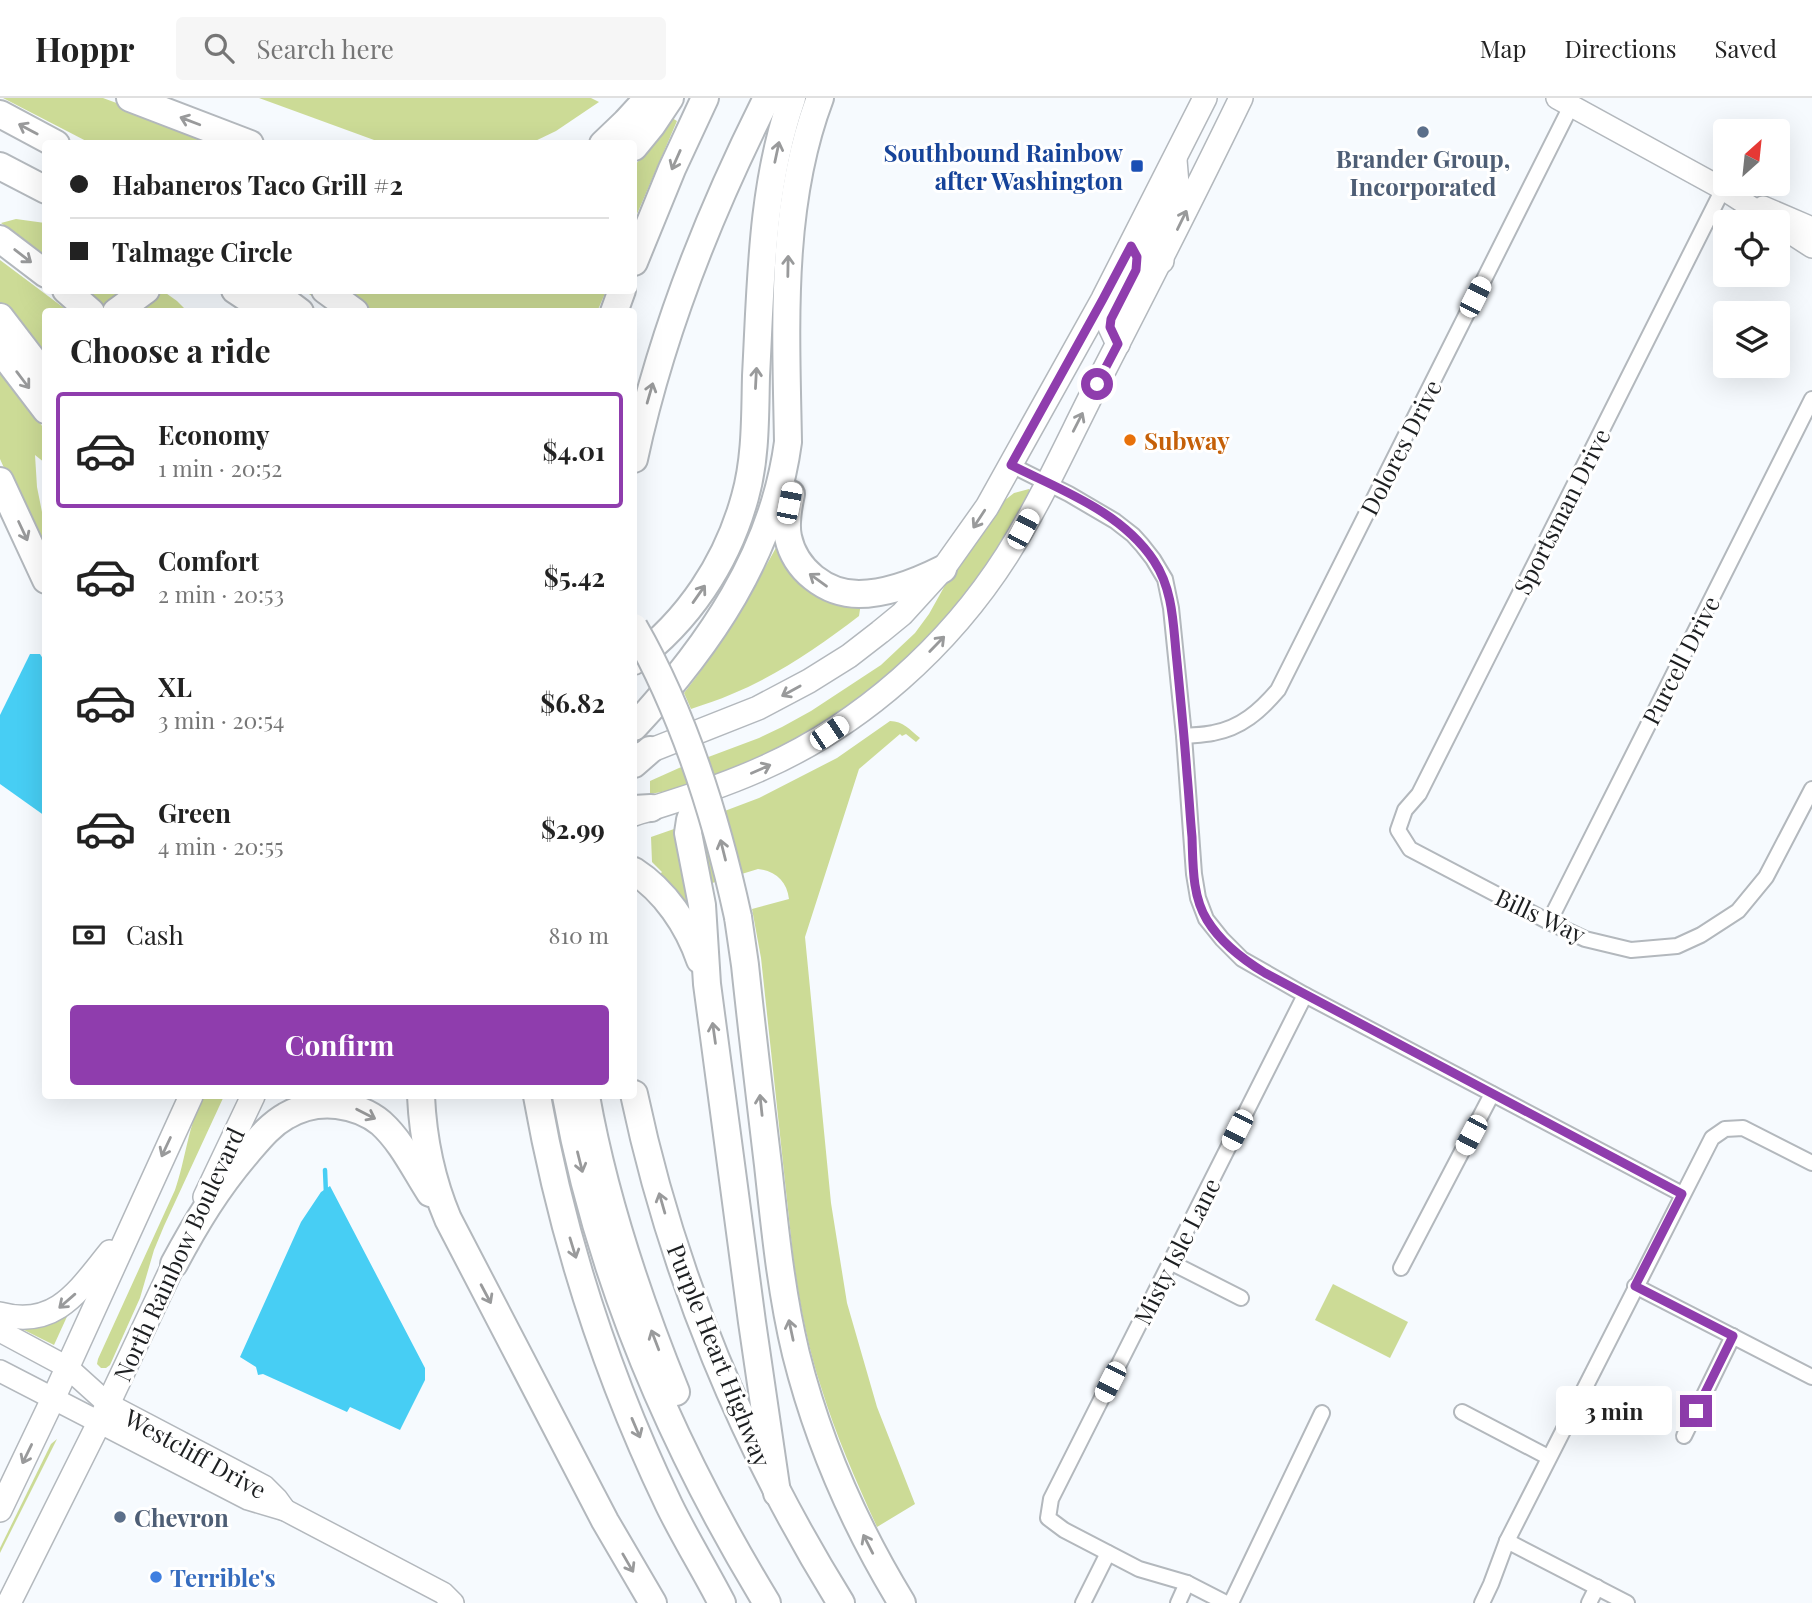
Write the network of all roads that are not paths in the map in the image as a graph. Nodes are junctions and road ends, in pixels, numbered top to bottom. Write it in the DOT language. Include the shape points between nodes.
graph roads {
  1 [pos="130,98"];
  2 [pos="648,98"];
  3 [pos="670,98"];
  4 [pos="705,98"];
  5 [pos="767,98"];
  6 [pos="792,98"];
  7 [pos="820,98"];
  8 [pos="1205,98"];
  9 [pos="1241,98"];
  10 [pos="1564,102"];
  11 [pos="0,114"];
  12 [pos="49,140"];
  13 [pos="240,140"];
  14 [pos="607,140"];
  15 [pos="637,142"];
  16 [pos="3,154"];
  17 [pos="1175,157"];
  18 [pos="42,168"];
  19 [pos="1713,184"];
  20 [pos="42,187"];
  21 [pos="1719,196"];
  22 [pos="1734,196"];
  23 [pos="1739,196"];
  24 [pos="1756,210"];
  25 [pos="1812,228"];
  26 [pos="1790,232"];
  27 [pos="0,239"];
  28 [pos="1131,246"];
  29 [pos="1812,247"];
  30 [pos="637,255"];
  31 [pos="1161,261"];
  32 [pos="42,271"];
  33 [pos="70,294"];
  34 [pos="141,294"];
  35 [pos="241,294"];
  36 [pos="276,294"];
  37 [pos="330,294"];
  38 [pos="86,308"];
  39 [pos="121,308"];
  40 [pos="262,308"];
  41 [pos="295,308"];
  42 [pos="350,308"];
  43 [pos="0,317"];
  44 [pos="1118,344"];
  45 [pos="0,350"];
  46 [pos="42,372"];
  47 [pos="788,374"];
  48 [pos="1812,398"];
  49 [pos="42,405"];
  50 [pos="637,447"];
  51 [pos="1011,465"];
  52 [pos="0,481"];
  53 [pos="1047,483"];
  54 [pos="943,569"];
  55 [pos="42,571"];
  56 [pos="637,633"];
  57 [pos="637,659"];
  58 [pos="637,724"];
  59 [pos="1184,736"];
  60 [pos="639,757"];
  61 [pos="1812,789"];
  62 [pos="709,791"];
  63 [pos="639,810"];
  64 [pos="1398,830"];
  65 [pos="642,877"];
  66 [pos="1549,922"];
  67 [pos="707,984"];
  68 [pos="1305,995"];
  69 [pos="1492,1094"];
  70 [pos="190,1099"];
  71 [pos="252,1099"];
  72 [pos="421,1099"];
  73 [pos="525,1099"];
  74 [pos="538,1099"];
  75 [pos="567,1099"];
  76 [pos="587,1099"];
  77 [pos="635,1099"];
  78 [pos="1812,1163"];
  79 [pos="556,1182"];
  80 [pos="1682,1194"];
  81 [pos="128,1231"];
  82 [pos="454,1233"];
  83 [pos="1170,1262"];
  84 [pos="174,1264"];
  85 [pos="1401,1268"];
  86 [pos="1635,1286"];
  87 [pos="1241,1297"];
  88 [pos="0,1314"];
  89 [pos="0,1331"];
  90 [pos="1733,1336"];
  91 [pos="0,1371"];
  92 [pos="1812,1377"];
  93 [pos="60,1383"];
  94 [pos="1462,1412"];
  95 [pos="104,1413"];
  96 [pos="1322,1413"];
  97 [pos="1684,1436"];
  98 [pos="1548,1457"];
  99 [pos="778,1493"];
  100 [pos="0,1510"];
  101 [pos="738,1539"];
  102 [pos="1507,1541"];
  103 [pos="1108,1553"];
  104 [pos="1187,1583"];
  105 [pos="1597,1587"];
  106 [pos="9,1603"];
  107 [pos="453,1603"];
  108 [pos="653,1603"];
  109 [pos="722,1603"];
  110 [pos="767,1603"];
  111 [pos="786,1603"];
  112 [pos="841,1603"];
  113 [pos="902,1603"];
  114 [pos="1083,1603"];
  115 [pos="1178,1603"];
  116 [pos="1229,1603"];
  117 [pos="1482,1603"];
  118 [pos="1589,1603"];
  119 [pos="1627,1603"];
  13 -- 1 [label="highway, one-way"];
  2 -- 14 [label="highway"];
  3 -- 15 [label="highway"];
  4 -- 30 [label="highway, one-way"];
  50 -- 5 [label="highway, one-way" via="657,367 692,263"];
  57 -- 6 [label="highway, one-way" via="685,613 705,586 727,547 745,497 753,444 767,208"];
  47 -- 7 [label="highway, one-way" via="792,209 804,147"];
  8 -- 17 [label="main road"];
  31 -- 9 [label="main road, one-way"];
  10 -- 19 [label="main road"];
  10 -- 59 [label="street, Dolores Drive" via="1278,690 1261,710 1241,723 1213,733"];
  12 -- 11 [label="highway, one-way"];
  16 -- 18 [label="highway"];
  16 -- 20 [label="highway"];
  17 -- 28 [label="main road"];
  17 -- 31 [label="main road" via="1176,191 1151,245"];
  21 -- 64 [label="street, Sportsman Drive"];
  22 -- 24 [label="main road"];
  23 -- 25 [label="main road"];
  26 -- 29 [label="main road"];
  27 -- 32 [label="highway, one-way"];
  28 -- 44 [label="main road" via="1137,257 1136,270 1111,319"];
  28 -- 51 [label="main road"];
  31 -- 44 [label="main road"];
  33 -- 38 [label="highway"];
  34 -- 39 [label="highway"];
  35 -- 40 [label="highway"];
  36 -- 41 [label="highway"];
  37 -- 42 [label="highway"];
  43 -- 46 [label="highway"];
  53 -- 44 [label="main road, one-way"];
  45 -- 49 [label="highway, one-way"];
  54 -- 47 [label="highway, one-way" via="909,584 856,594 823,585 804,569 787,530 797,447"];
  47 -- 58 [label="highway" via="788,442 767,528 719,620"];
  48 -- 66 [label="street, Purcell Drive"];
  51 -- 53 [label="street"];
  51 -- 54 [label="main road, one-way" via="980,519"];
  52 -- 55 [label="highway, one-way"];
  53 -- 59 [label="street" via="1125,528 1165,579"];
  62 -- 53 [label="main road, one-way" via="829,733 917,665 984,588"];
  54 -- 60 [label="main road, one-way" via="880,632 809,681 758,708"];
  113 -- 56 [label="highway, one-way, bridge" via="841,1488 812,1410 781,1277 738,917 697,767"];
  59 -- 68 [label="street" via="1194,874 1206,919 1242,959"];
  61 -- 66 [label="street, Bills Way" via="1766,877 1738,911 1701,935 1676,946 1631,950 1585,939"];
  62 -- 63 [label="main road"];
  62 -- 67 [label="highway" via="693,811 688,829 702,905"];
  64 -- 66 [label="street, Bills Way" via="1410,849"];
  65 -- 67 [label="highway" via="673,908 687,931"];
  99 -- 67 [label="highway, one-way"];
  68 -- 69 [label="street"];
  68 -- 83 [label="street, Misty Isle Lane"];
  69 -- 80 [label="street"];
  69 -- 85 [label="street"];
  70 -- 81 [label="main road, one-way"];
  71 -- 84 [label="main road, North Rainbow Boulevard"];
  72 -- 82 [label="highway" via="432,1176"];
  73 -- 79 [label="highway"];
  74 -- 79 [label="highway"];
  75 -- 101 [label="highway, one-way" via="589,1199 628,1320 702,1489"];
  101 -- 76 [label="highway, one-way" via="649,1324 618,1229"];
  99 -- 77 [label="highway, Purple Heart Highway, one-way" via="726,1384 687,1282"];
  78 -- 80 [label="street" via="1744,1129 1725,1129 1712,1138"];
  79 -- 109 [label="highway, one-way" via="590,1304 631,1415 670,1505"];
  80 -- 86 [label="street"];
  81 -- 88 [label="main road, one-way" via="58,1309 30,1318"];
  81 -- 93 [label="main road"];
  84 -- 82 [label="highway, one-way" via="214,1195 263,1134 294,1112 324,1105 359,1110 386,1128"];
  82 -- 108 [label="highway, one-way"];
  83 -- 87 [label="street"];
  83 -- 103 [label="street, Misty Isle Lane" via="1051,1499 1048,1518"];
  84 -- 95 [label="main road, North Rainbow Boulevard"];
  86 -- 90 [label="street"];
  86 -- 98 [label="street"];
  89 -- 93 [label="main road, Westcliff Drive"];
  90 -- 92 [label="street"];
  90 -- 97 [label="street"];
  91 -- 93 [label="main road, Westcliff Drive"];
  93 -- 95 [label="main road, Westcliff Drive"];
  93 -- 95 [label="main road, Westcliff Drive"];
  93 -- 100 [label="main road, one-way"];
  94 -- 98 [label="street"];
  95 -- 106 [label="main road, North Rainbow Boulevard"];
  95 -- 107 [label="main road, Westcliff Drive" via="264,1486 285,1510 443,1593"];
  96 -- 116 [label="street"];
  98 -- 102 [label="street"];
  99 -- 112 [label="highway, Purple Heart Highway"];
  101 -- 110 [label="highway"];
  101 -- 111 [label="highway"];
  102 -- 105 [label="street"];
  102 -- 117 [label="street"];
  103 -- 104 [label="street" via="1139,1569"];
  103 -- 114 [label="street"];
  104 -- 115 [label="street"];
  104 -- 116 [label="street"];
  105 -- 118 [label="street"];
  105 -- 119 [label="street"];
}
